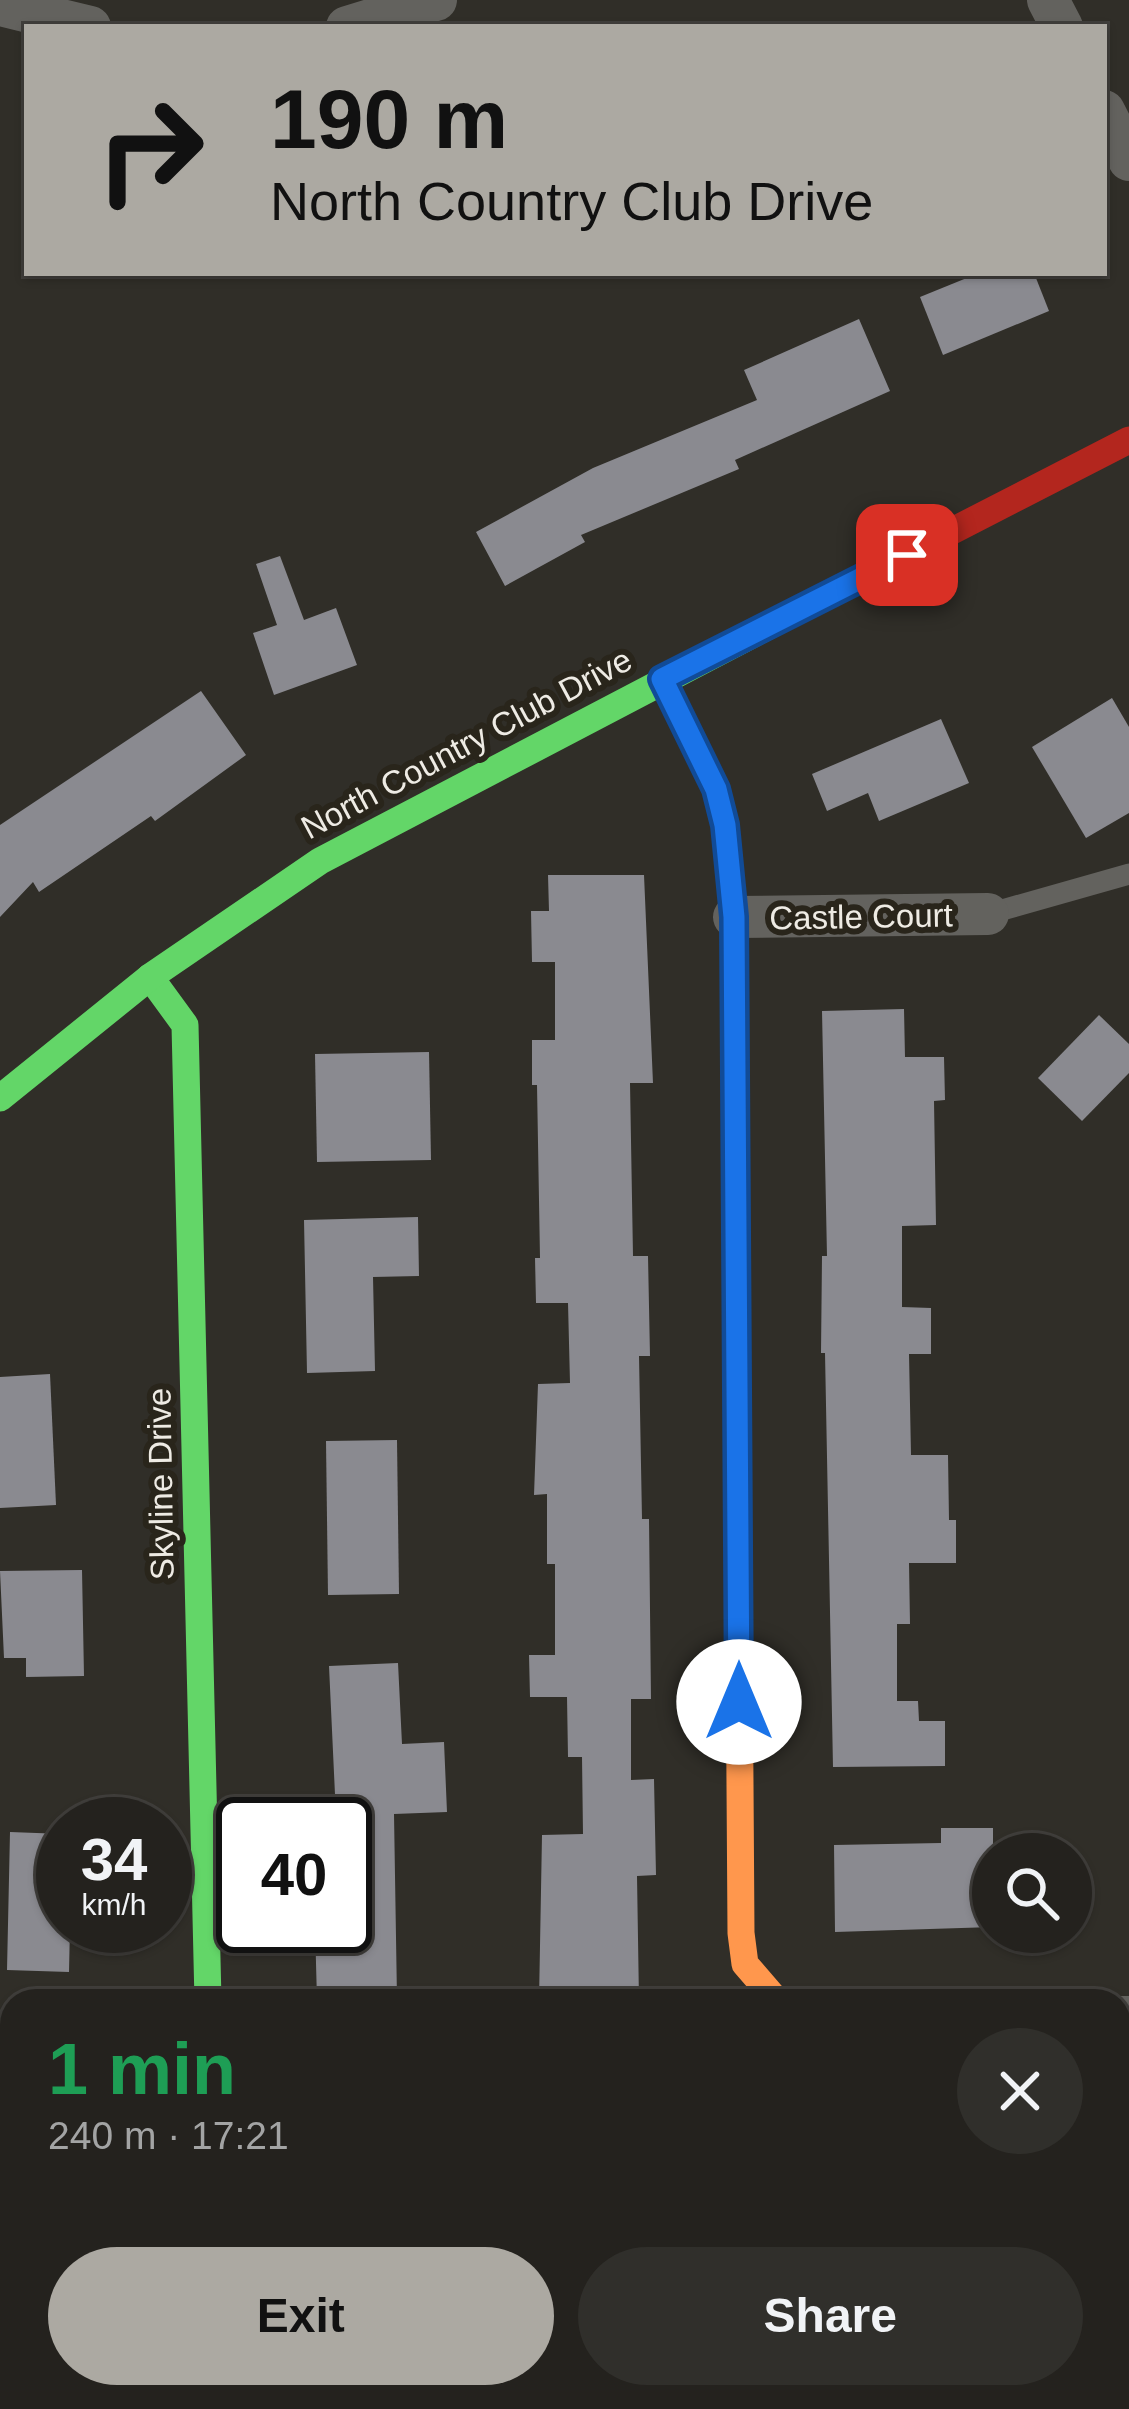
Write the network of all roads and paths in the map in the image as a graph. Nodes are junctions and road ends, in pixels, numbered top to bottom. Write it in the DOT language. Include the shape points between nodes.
graph roads {
  1 [pos="436,0"];
  2 [pos="0,5"];
  3 [pos="78,24"];
  4 [pos="357,24"];
  5 [pos="1107,116"];
  6 [pos="1129,160"];
  7 [pos="1129,440"];
  8 [pos="662,679"];
  9 [pos="1129,874"];
  10 [pos="988,914"];
  11 [pos="734,917"];
  12 [pos="150,977"];
  13 [pos="0,1098"];
  14 [pos="208,1989"];
  15 [pos="767,1989"];
  1 -- 4 [label="street"];
  2 -- 3 [label="street"];
  5 -- 6 [label="street"];
  7 -- 8 [label="street, North Country Club Drive"];
  8 -- 11 [label="street" via="716,789"];
  8 -- 12 [label="street, North Country Club Drive" via="320,861"];
  9 -- 10 [label="lane"];
  10 -- 11 [label="street, Castle Court"];
  11 -- 15 [label="street" via="741,1933 746,1964"];
  12 -- 13 [label="street, North Country Club Drive"];
  12 -- 14 [label="street, Skyline Drive" via="185,1025"];
}
